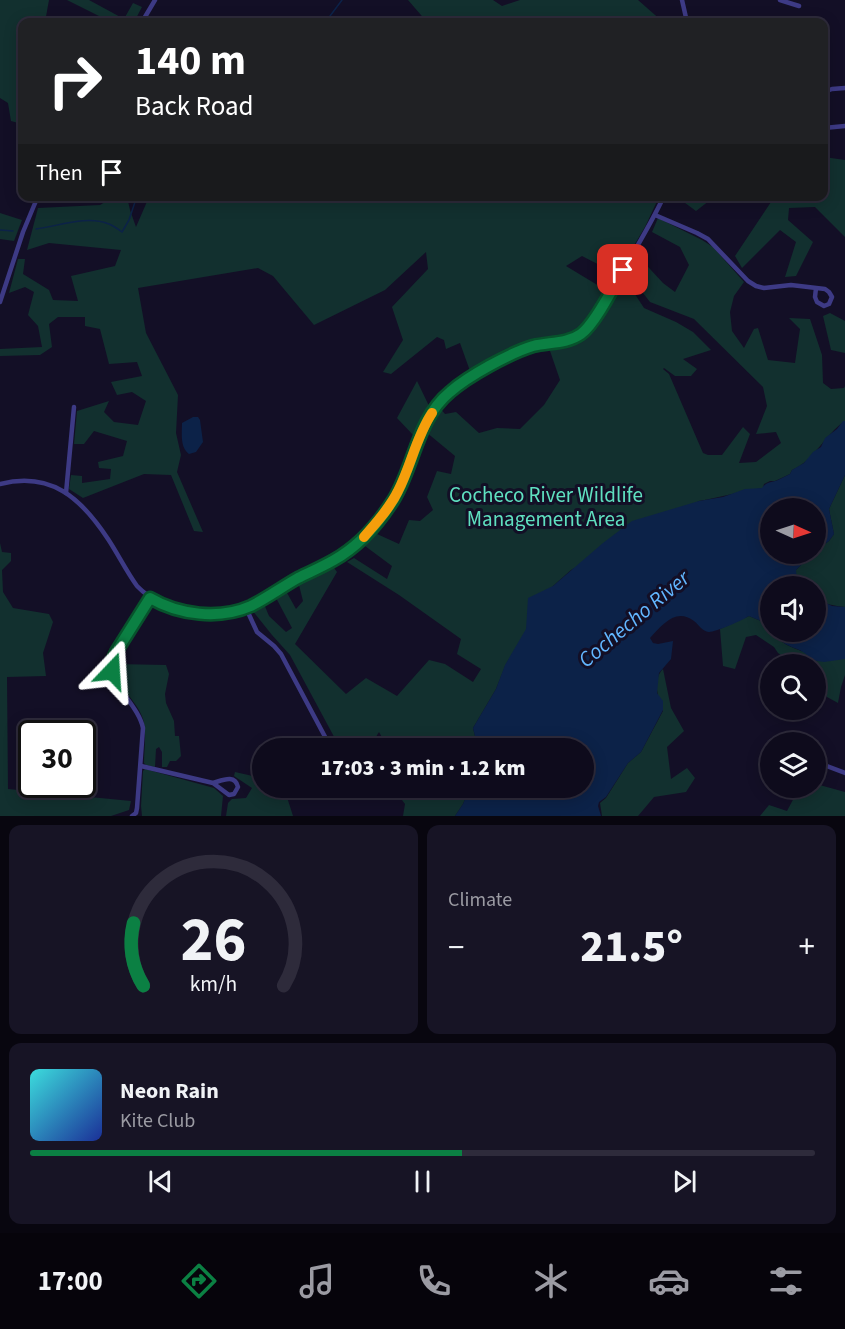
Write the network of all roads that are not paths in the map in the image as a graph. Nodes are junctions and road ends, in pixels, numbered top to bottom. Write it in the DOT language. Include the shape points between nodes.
graph roads {
  1 [pos="155,0"];
  2 [pos="682,0"];
  3 [pos="780,0"];
  4 [pos="799,6"];
  5 [pos="144,18"];
  6 [pos="686,18"];
  7 [pos="845,88"];
  8 [pos="828,90"];
  9 [pos="845,126"];
  10 [pos="828,128"];
  11 [pos="36,201"];
  12 [pos="662,201"];
  13 [pos="655,215"];
  14 [pos="816,288"];
  15 [pos="0,302"];
  16 [pos="74,407"];
  17 [pos="0,484"];
  18 [pos="66,493"];
  19 [pos="150,598"];
  20 [pos="246,608"];
  21 [pos="290,672"];
  22 [pos="283,676"];
  23 [pos="326,738"];
  24 [pos="141,766"];
  25 [pos="826,766"];
  26 [pos="845,773"];
  27 [pos="213,783"];
  28 [pos="132,816"];
  1 -- 5 [label="street"];
  2 -- 6 [label="street"];
  3 -- 4 [label="street"];
  7 -- 8 [label="street"];
  9 -- 10 [label="street"];
  11 -- 15 [label="street"];
  12 -- 13 [label="street"];
  13 -- 14 [label="street" via="703,236 756,286"];
  13 -- 20 [label="street" via="585,331 567,340 517,352 448,393 423,429 394,498 364,538 335,560"];
  16 -- 18 [label="street"];
  17 -- 18 [label="street" via="35,480"];
  18 -- 19 [label="street" via="93,519 131,578"];
  19 -- 20 [label="street" via="189,612"];
  19 -- 24 [label="street" via="112,661 116,680 143,725"];
  20 -- 21 [label="street" via="257,632 278,650"];
  21 -- 22 [label="street"];
  21 -- 23 [label="street"];
  24 -- 27 [label="street"];
  24 -- 28 [label="street" via="137,808"];
  25 -- 26 [label="street"];
  27 -- 27 [label="street" via="229,795 238,787 232,779"];
}
